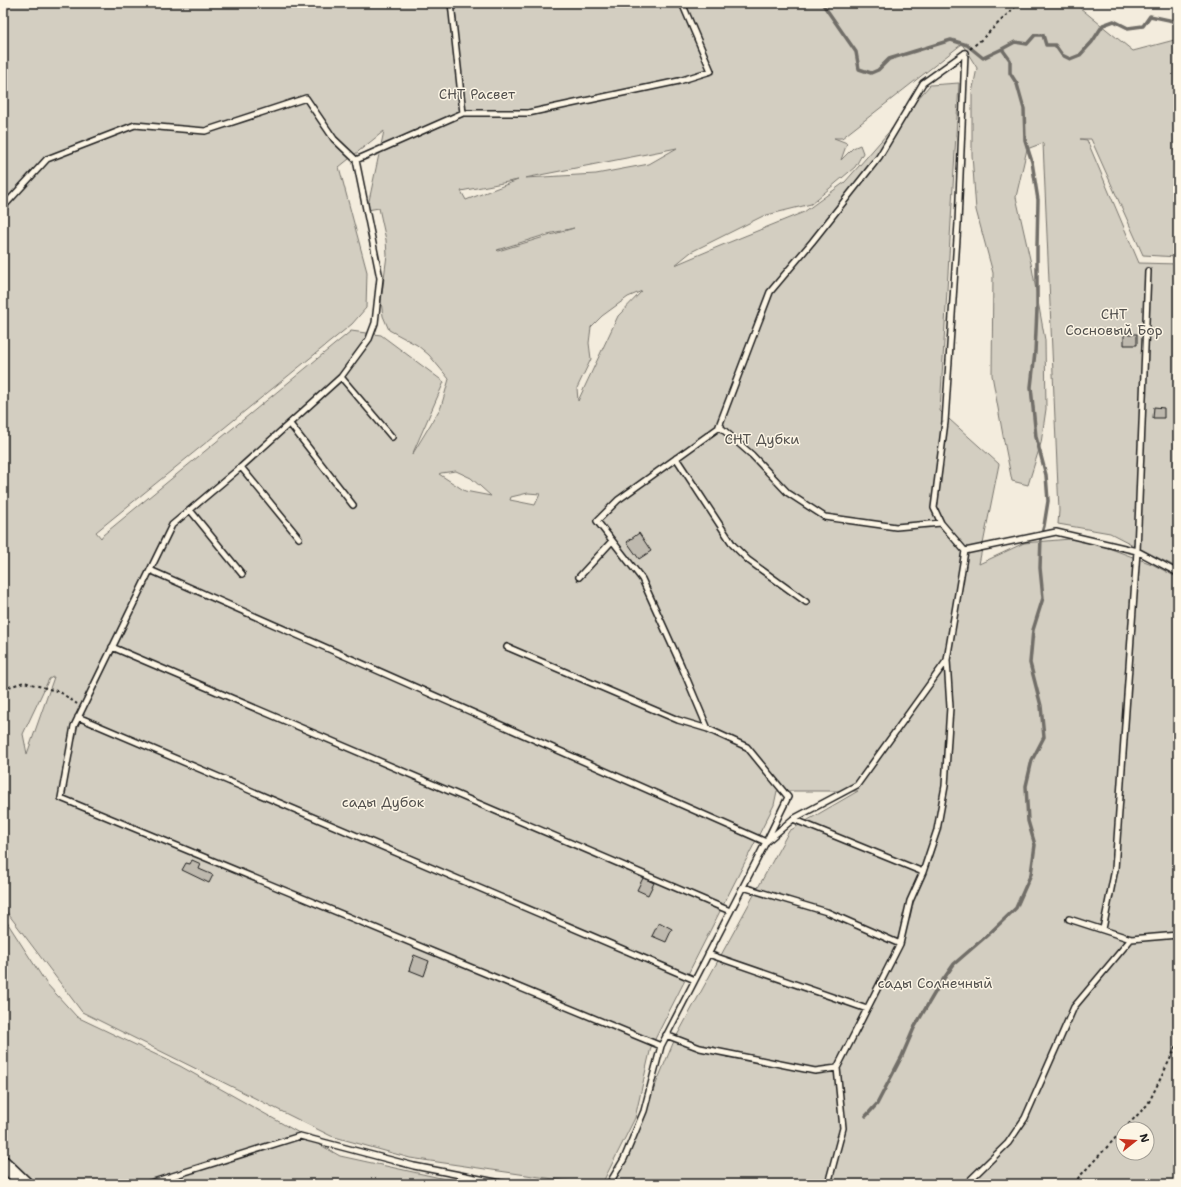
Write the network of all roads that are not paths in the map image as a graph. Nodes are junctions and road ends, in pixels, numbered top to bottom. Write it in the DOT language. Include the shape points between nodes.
graph roads {
  1 [pos="451,3"];
  2 [pos="682,3"];
  3 [pos="463,113"];
  4 [pos="356,160"];
  5 [pos="3,206"];
  6 [pos="1148,271"];
  7 [pos="341,377"];
  8 [pos="290,424"];
  9 [pos="721,426"];
  10 [pos="392,437"];
  11 [pos="676,458"];
  12 [pos="242,467"];
  13 [pos="353,504"];
  14 [pos="190,510"];
  15 [pos="941,523"];
  16 [pos="299,538"];
  17 [pos="612,541"];
  18 [pos="965,551"];
  19 [pos="1137,551"];
  20 [pos="150,570"];
  21 [pos="1178,573"];
  22 [pos="242,574"];
  23 [pos="579,577"];
  24 [pos="806,602"];
  25 [pos="112,647"];
  26 [pos="507,647"];
  27 [pos="947,660"];
  28 [pos="78,717"];
  29 [pos="708,729"];
  30 [pos="793,819"];
  31 [pos="766,842"];
  32 [pos="923,872"];
  33 [pos="743,887"];
  34 [pos="730,911"];
  35 [pos="1069,919"];
  36 [pos="1102,929"];
  37 [pos="1178,935"];
  38 [pos="1131,939"];
  39 [pos="900,944"];
  40 [pos="708,954"];
  41 [pos="695,980"];
  42 [pos="867,1009"];
  43 [pos="666,1035"];
  44 [pos="661,1046"];
  45 [pos="837,1068"];
  46 [pos="3,1163"];
  47 [pos="26,1184"];
  48 [pos="147,1184"];
  49 [pos="506,1184"];
  50 [pos="610,1184"];
  51 [pos="828,1184"];
  52 [pos="966,1184"];
  1 -- 3 [label="lane"];
  2 -- 3 [label="lane" via="710,71 679,81 528,113"];
  3 -- 4 [label="lane"];
  4 -- 5 [label="lane" via="334,139 306,98 205,131 135,125 47,158"];
  4 -- 7 [label="lane" via="380,278 375,323 369,339"];
  6 -- 19 [label="lane"];
  7 -- 8 [label="lane"];
  7 -- 10 [label="lane"];
  8 -- 12 [label="lane"];
  8 -- 13 [label="lane"];
  9 -- 11 [label="lane"];
  9 -- 15 [label="lane" via="788,493 825,517 896,527"];
  9 -- 15 [label="lane" via="770,292 879,157 923,83 965,53 958,223 945,422 934,508"];
  11 -- 17 [label="lane" via="618,500 597,521"];
  11 -- 24 [label="lane" via="733,545 748,560"];
  12 -- 14 [label="lane"];
  12 -- 16 [label="lane"];
  14 -- 20 [label="lane" via="172,526"];
  14 -- 22 [label="lane"];
  15 -- 18 [label="lane"];
  17 -- 23 [label="lane"];
  17 -- 29 [label="lane" via="642,579"];
  18 -- 19 [label="lane" via="1056,532"];
  18 -- 27 [label="lane"];
  19 -- 21 [label="lane"];
  19 -- 36 [label="lane" via="1115,869"];
  20 -- 25 [label="lane"];
  20 -- 31 [label="lane"];
  25 -- 28 [label="lane"];
  25 -- 34 [label="lane"];
  26 -- 29 [label="lane" via="678,720"];
  27 -- 30 [label="lane" via="857,785"];
  27 -- 32 [label="lane" via="950,707 944,786 937,830"];
  28 -- 41 [label="lane"];
  28 -- 44 [label="lane" via="60,798"];
  29 -- 31 [label="lane" via="747,747 788,797"];
  30 -- 31 [label="lane"];
  30 -- 32 [label="lane"];
  31 -- 33 [label="lane"];
  32 -- 39 [label="lane" via="910,900"];
  33 -- 34 [label="lane"];
  33 -- 39 [label="lane" via="827,912"];
  34 -- 40 [label="lane"];
  35 -- 36 [label="lane"];
  36 -- 38 [label="lane"];
  37 -- 38 [label="lane"];
  38 -- 52 [label="lane" via="1074,1007 1025,1118 1008,1143"];
  39 -- 42 [label="lane"];
  40 -- 41 [label="lane"];
  40 -- 42 [label="lane"];
  41 -- 43 [label="lane"];
  42 -- 45 [label="lane"];
  43 -- 44 [label="lane"];
  43 -- 45 [label="lane" via="700,1048 815,1071"];
  44 -- 50 [label="lane" via="644,1111 624,1159"];
  45 -- 51 [label="lane" via="843,1128"];
  46 -- 47 [label="street"];
  48 -- 49 [label="lane" via="300,1136 414,1166"];
}
